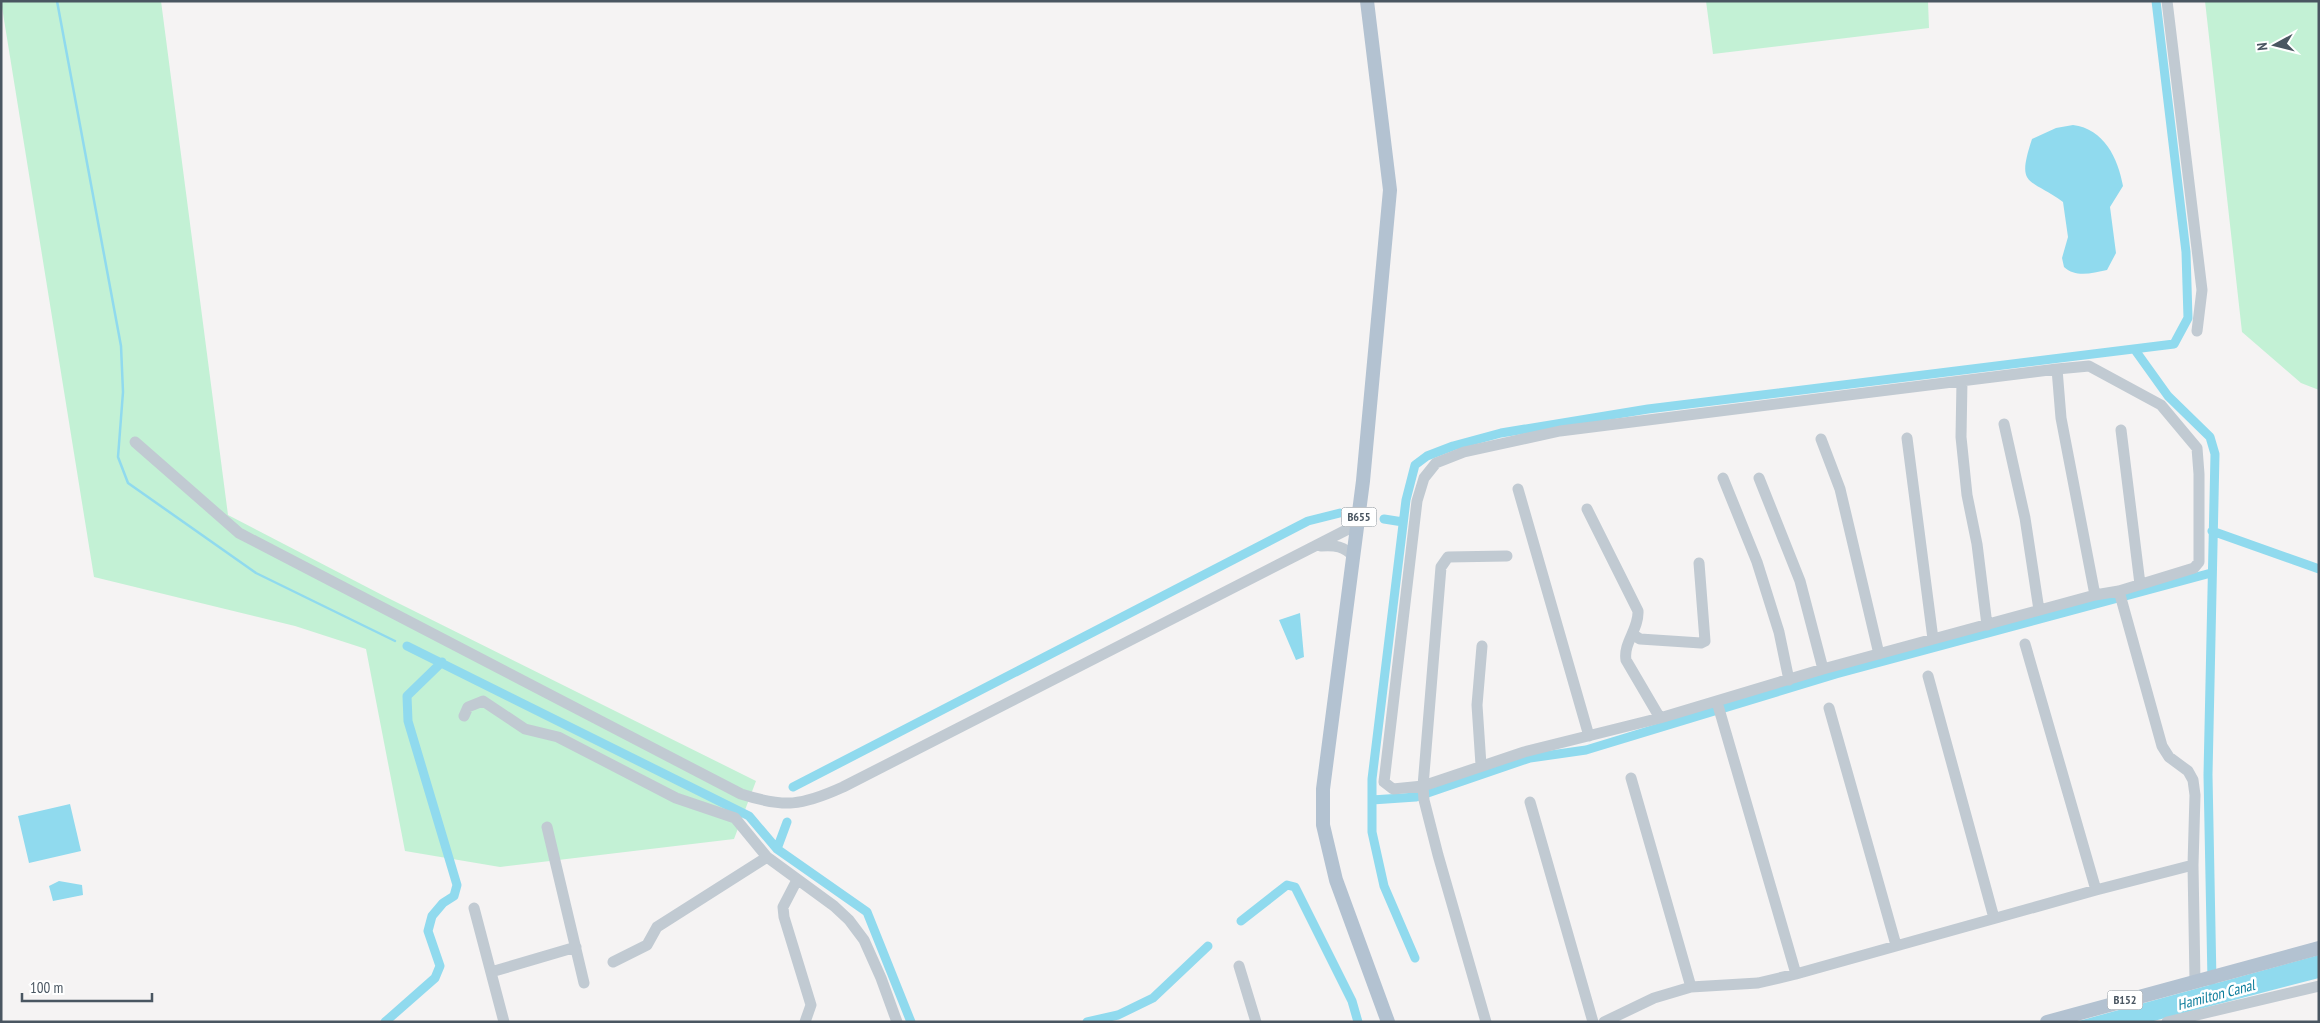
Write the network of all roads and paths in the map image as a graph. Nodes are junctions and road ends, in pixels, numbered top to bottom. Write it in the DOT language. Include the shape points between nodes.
graph roads {
  1 [pos="1367,1"];
  2 [pos="2167,1"];
  3 [pos="2196,331"];
  4 [pos="2057,368"];
  5 [pos="1962,381"];
  6 [pos="2004,424"];
  7 [pos="2121,430"];
  8 [pos="1907,438"];
  9 [pos="1821,439"];
  10 [pos="135,442"];
  11 [pos="1723,478"];
  12 [pos="1759,478"];
  13 [pos="1518,489"];
  14 [pos="1587,509"];
  15 [pos="1358,524"];
  16 [pos="1314,546"];
  17 [pos="1507,556"];
  18 [pos="1354,557"];
  19 [pos="1699,563"];
  20 [pos="2140,584"];
  21 [pos="2094,595"];
  22 [pos="2121,596"];
  23 [pos="2040,610"];
  24 [pos="1987,625"];
  25 [pos="1632,634"];
  26 [pos="1933,639"];
  27 [pos="2025,644"];
  28 [pos="1482,646"];
  29 [pos="1878,654"];
  30 [pos="1823,669"];
  31 [pos="1928,676"];
  32 [pos="1789,680"];
  33 [pos="1719,708"];
  34 [pos="1829,708"];
  35 [pos="464,716"];
  36 [pos="1660,718"];
  37 [pos="1589,736"];
  38 [pos="1481,765"];
  39 [pos="1631,778"];
  40 [pos="1423,792"];
  41 [pos="1530,802"];
  42 [pos="547,827"];
  43 [pos="767,857"];
  44 [pos="2193,865"];
  45 [pos="797,880"];
  46 [pos="2096,890"];
  47 [pos="474,908"];
  48 [pos="1994,918"];
  49 [pos="1896,945"];
  50 [pos="576,947"];
  51 [pos="2319,948"];
  52 [pos="613,962"];
  53 [pos="1239,966"];
  54 [pos="491,972"];
  55 [pos="1796,974"];
  56 [pos="2199,980"];
  57 [pos="584,983"];
  58 [pos="2319,986"];
  59 [pos="1690,987"];
  60 [pos="504,1022"];
  61 [pos="804,1022"];
  62 [pos="897,1022"];
  63 [pos="1256,1022"];
  64 [pos="1388,1022"];
  65 [pos="1486,1022"];
  66 [pos="1593,1022"];
  67 [pos="1604,1022"];
  68 [pos="2047,1022"];
  69 [pos="2167,1022"];
  1 -- 15 [label="main road, B655" via="1390,190"];
  2 -- 3 [label="street" via="2202,290"];
  4 -- 5 [label="street"];
  4 -- 20 [label="street" via="2089,366 2161,405 2197,448 2199,562 2194,568"];
  4 -- 21 [label="street" via="2061,418"];
  5 -- 24 [label="street" via="1961,437"];
  5 -- 40 [label="street" via="1560,431 1464,452 1436,463 1424,478 1417,501 1384,782 1393,789"];
  6 -- 23 [label="street" via="2025,518"];
  7 -- 20 [label="street"];
  8 -- 26 [label="street"];
  9 -- 29 [label="street" via="1840,489"];
  10 -- 16 [label="street" via="239,533 741,794 768,802 792,804 843,787"];
  11 -- 32 [label="street" via="1762,579 1779,632"];
  12 -- 30 [label="street" via="1800,581"];
  13 -- 37 [label="street"];
  14 -- 25 [label="street" via="1638,612"];
  15 -- 16 [label="street"];
  15 -- 18 [label="main road, B655"];
  16 -- 18 [label="street" via="1335,545"];
  17 -- 40 [label="street" via="1448,557 1440,567"];
  18 -- 64 [label="main road, B655" via="1323,788 1323,825 1336,880"];
  19 -- 25 [label="street" via="1705,641 1640,639"];
  20 -- 22 [label="street"];
  21 -- 22 [label="street"];
  21 -- 23 [label="street"];
  22 -- 44 [label="street" via="2162,746 2169,757 2188,770 2193,780"];
  23 -- 24 [label="street"];
  24 -- 26 [label="street"];
  25 -- 36 [label="street" via="1625,652 1626,660"];
  26 -- 29 [label="street"];
  27 -- 46 [label="street"];
  28 -- 38 [label="street" via="1477,705"];
  29 -- 30 [label="street"];
  30 -- 32 [label="street"];
  31 -- 48 [label="street"];
  32 -- 33 [label="street"];
  33 -- 36 [label="street"];
  33 -- 55 [label="street"];
  34 -- 49 [label="street"];
  35 -- 43 [label="street" via="468,707 483,701 525,729 558,737 676,798 734,818"];
  36 -- 37 [label="street"];
  37 -- 38 [label="street"];
  38 -- 40 [label="street"];
  39 -- 59 [label="street"];
  40 -- 65 [label="street"];
  41 -- 66 [label="street"];
  42 -- 50 [label="street"];
  43 -- 45 [label="street"];
  43 -- 52 [label="street" via="657,927 647,945"];
  44 -- 46 [label="street"];
  44 -- 56 [label="street"];
  45 -- 61 [label="street" via="783,912 811,1005"];
  45 -- 62 [label="street" via="849,920 867,948"];
  46 -- 48 [label="street"];
  47 -- 54 [label="street"];
  48 -- 49 [label="street"];
  49 -- 55 [label="street"];
  50 -- 54 [label="street"];
  50 -- 57 [label="street"];
  51 -- 56 [label="main road, B152"];
  53 -- 63 [label="street"];
  54 -- 60 [label="street"];
  55 -- 59 [label="street" via="1758,982"];
  56 -- 68 [label="main road, B152"];
  58 -- 69 [label="street"];
  59 -- 67 [label="street" via="1654,998"];
}
